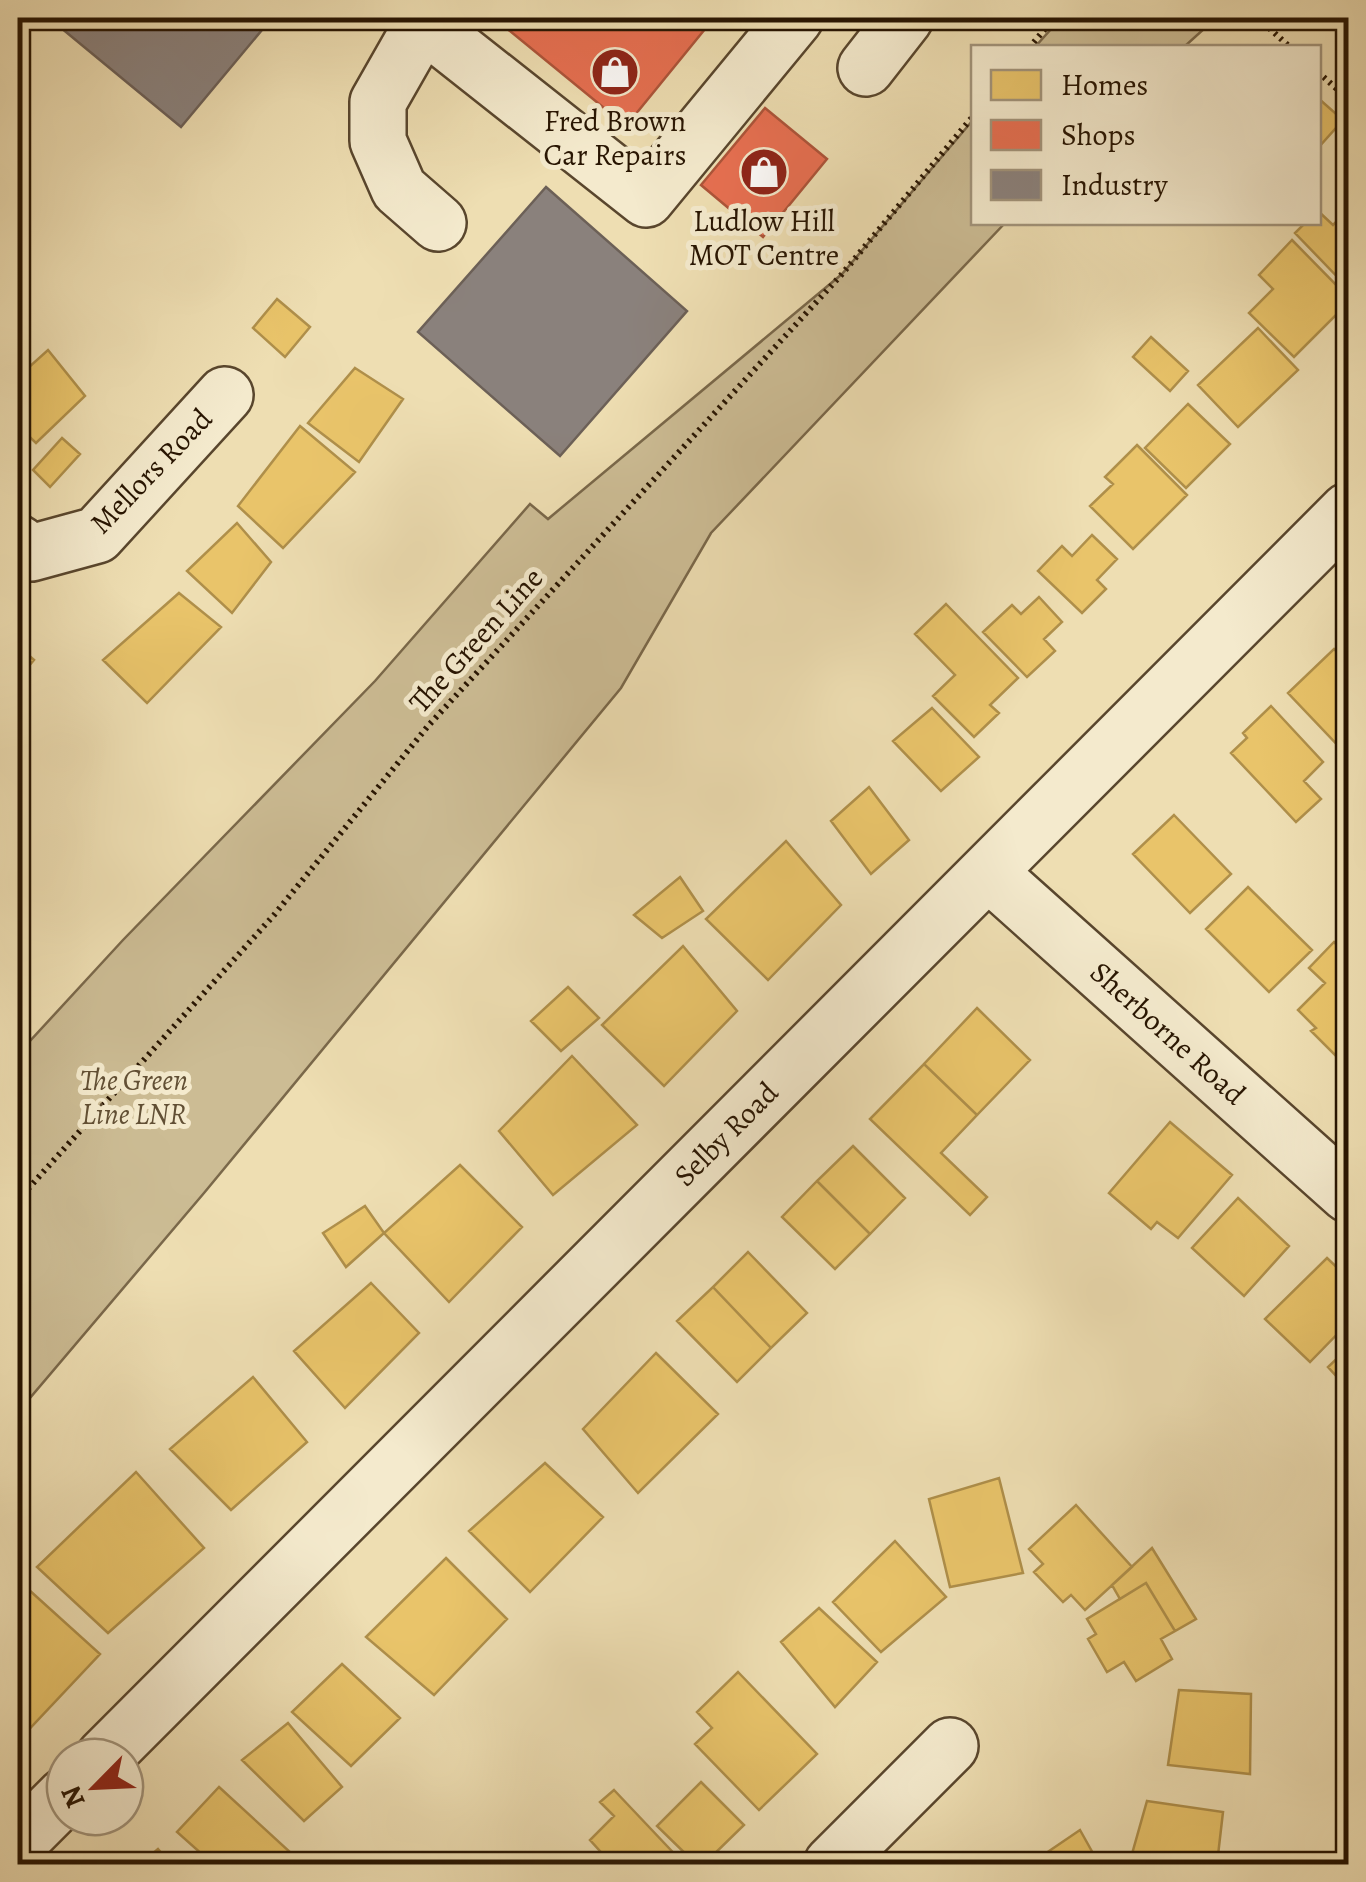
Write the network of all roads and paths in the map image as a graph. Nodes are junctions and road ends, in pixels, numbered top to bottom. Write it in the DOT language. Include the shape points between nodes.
graph roads {
  1 [pos="795,18"];
  2 [pos="905,18"];
  3 [pos="1054,18"];
  4 [pos="1258,18"];
  5 [pos="422,20"];
  6 [pos="1032,45"];
  7 [pos="1289,45"];
  8 [pos="866,68"];
  9 [pos="1321,75"];
  10 [pos="1348,99"];
  11 [pos="971,119"];
  12 [pos="438,223"];
  13 [pos="225,395"];
  14 [pos="1348,511"];
  15 [pos="18,543"];
  16 [pos="988,872"];
  17 [pos="1348,1194"];
  18 [pos="18,1200"];
  19 [pos="124,1737"];
  20 [pos="950,1746"];
  21 [pos="45,1816"];
  22 [pos="18,1843"];
  23 [pos="832,1864"];
  1 -- 5 [label="street" via="646,199"];
  2 -- 8 [label="street"];
  3 -- 6 [label="path"];
  4 -- 7 [label="path"];
  5 -- 12 [label="street" via="378,102 378,141 399,189"];
  9 -- 10 [label="path"];
  11 -- 18 [label="path, The Green Line" via="842,274 428,726 274,915"];
  13 -- 15 [label="street, Mellors Road" via="97,535 31,552"];
  14 -- 16 [label="street, Selby Road"];
  16 -- 17 [label="street, Sherborne Road"];
  16 -- 19 [label="street, Selby Road"];
  20 -- 23 [label="street"];
  21 -- 22 [label="street"];
}
